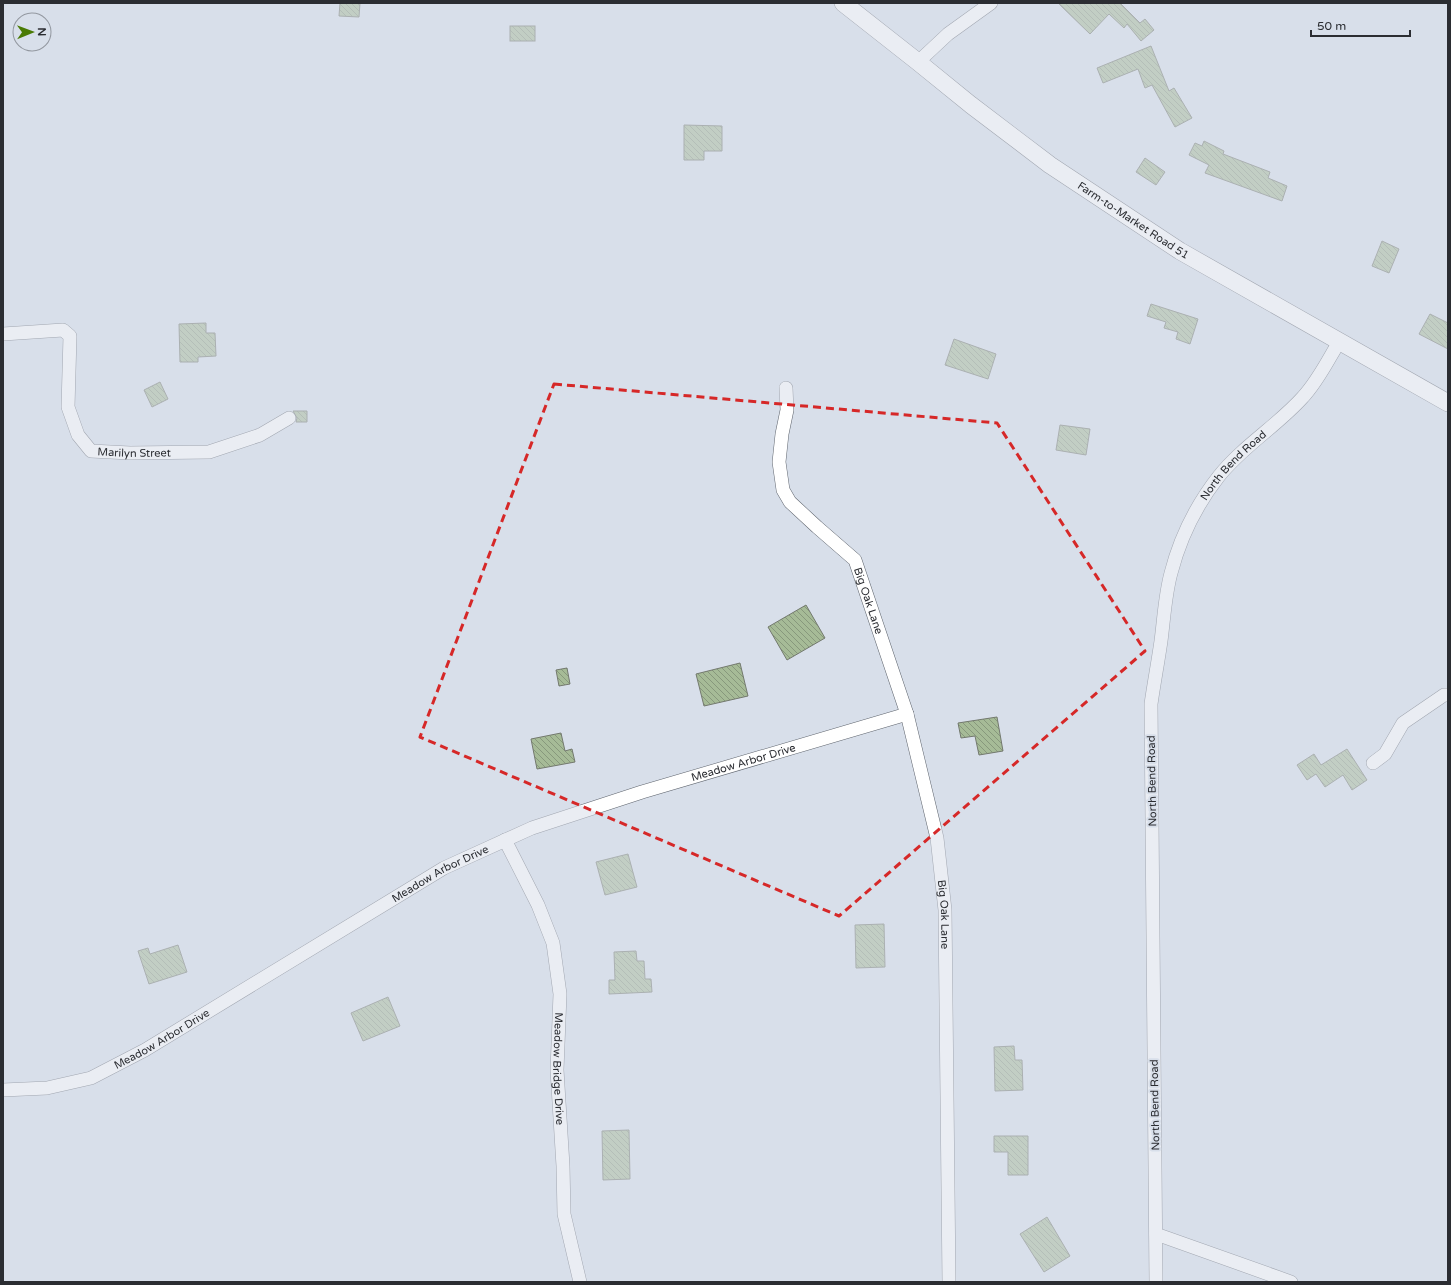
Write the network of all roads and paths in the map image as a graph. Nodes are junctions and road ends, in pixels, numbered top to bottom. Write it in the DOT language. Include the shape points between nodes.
graph roads {
  1 [pos="843,3"];
  2 [pos="991,3"];
  3 [pos="918,62"];
  4 [pos="3,334"];
  5 [pos="1339,342"];
  6 [pos="786,388"];
  7 [pos="1448,403"];
  8 [pos="289,418"];
  9 [pos="1448,695"];
  10 [pos="907,714"];
  11 [pos="1373,763"];
  12 [pos="505,840"];
  13 [pos="3,1090"];
  14 [pos="1156,1234"];
  15 [pos="580,1282"];
  16 [pos="949,1282"];
  17 [pos="1156,1282"];
  18 [pos="1292,1282"];
  1 -- 3 [label="main road, Farm-to-Market Road 51"];
  2 -- 3 [label="street" via="948,34"];
  3 -- 5 [label="main road, Farm-to-Market Road 51" via="1050,165 1180,251"];
  4 -- 8 [label="street, Marilyn Street" via="63,330 70,336 68,407 78,435 91,451 130,454 209,452 260,435"];
  5 -- 7 [label="main road, Farm-to-Market Road 51"];
  5 -- 14 [label="street, North Bend Road" via="1304,397 1245,449 1220,475 1202,501 1185,531 1171,572 1164,604 1151,704"];
  6 -- 10 [label="street, Big Oak Lane" via="787,410 779,462 783,490 790,502 855,560"];
  9 -- 11 [label="street" via="1444,695 1403,723 1385,754"];
  10 -- 12 [label="street, Meadow Arbor Drive" via="642,792 532,828"];
  10 -- 16 [label="street, Big Oak Lane" via="937,838 945,910"];
  12 -- 13 [label="street, Meadow Arbor Drive" via="444,868 145,1050 91,1078 47,1088"];
  12 -- 15 [label="street, Meadow Bridge Drive" via="538,905 553,943 560,994 557,1070 564,1214"];
  14 -- 17 [label="street, North Bend Road"];
  14 -- 18 [label="street"];
}
